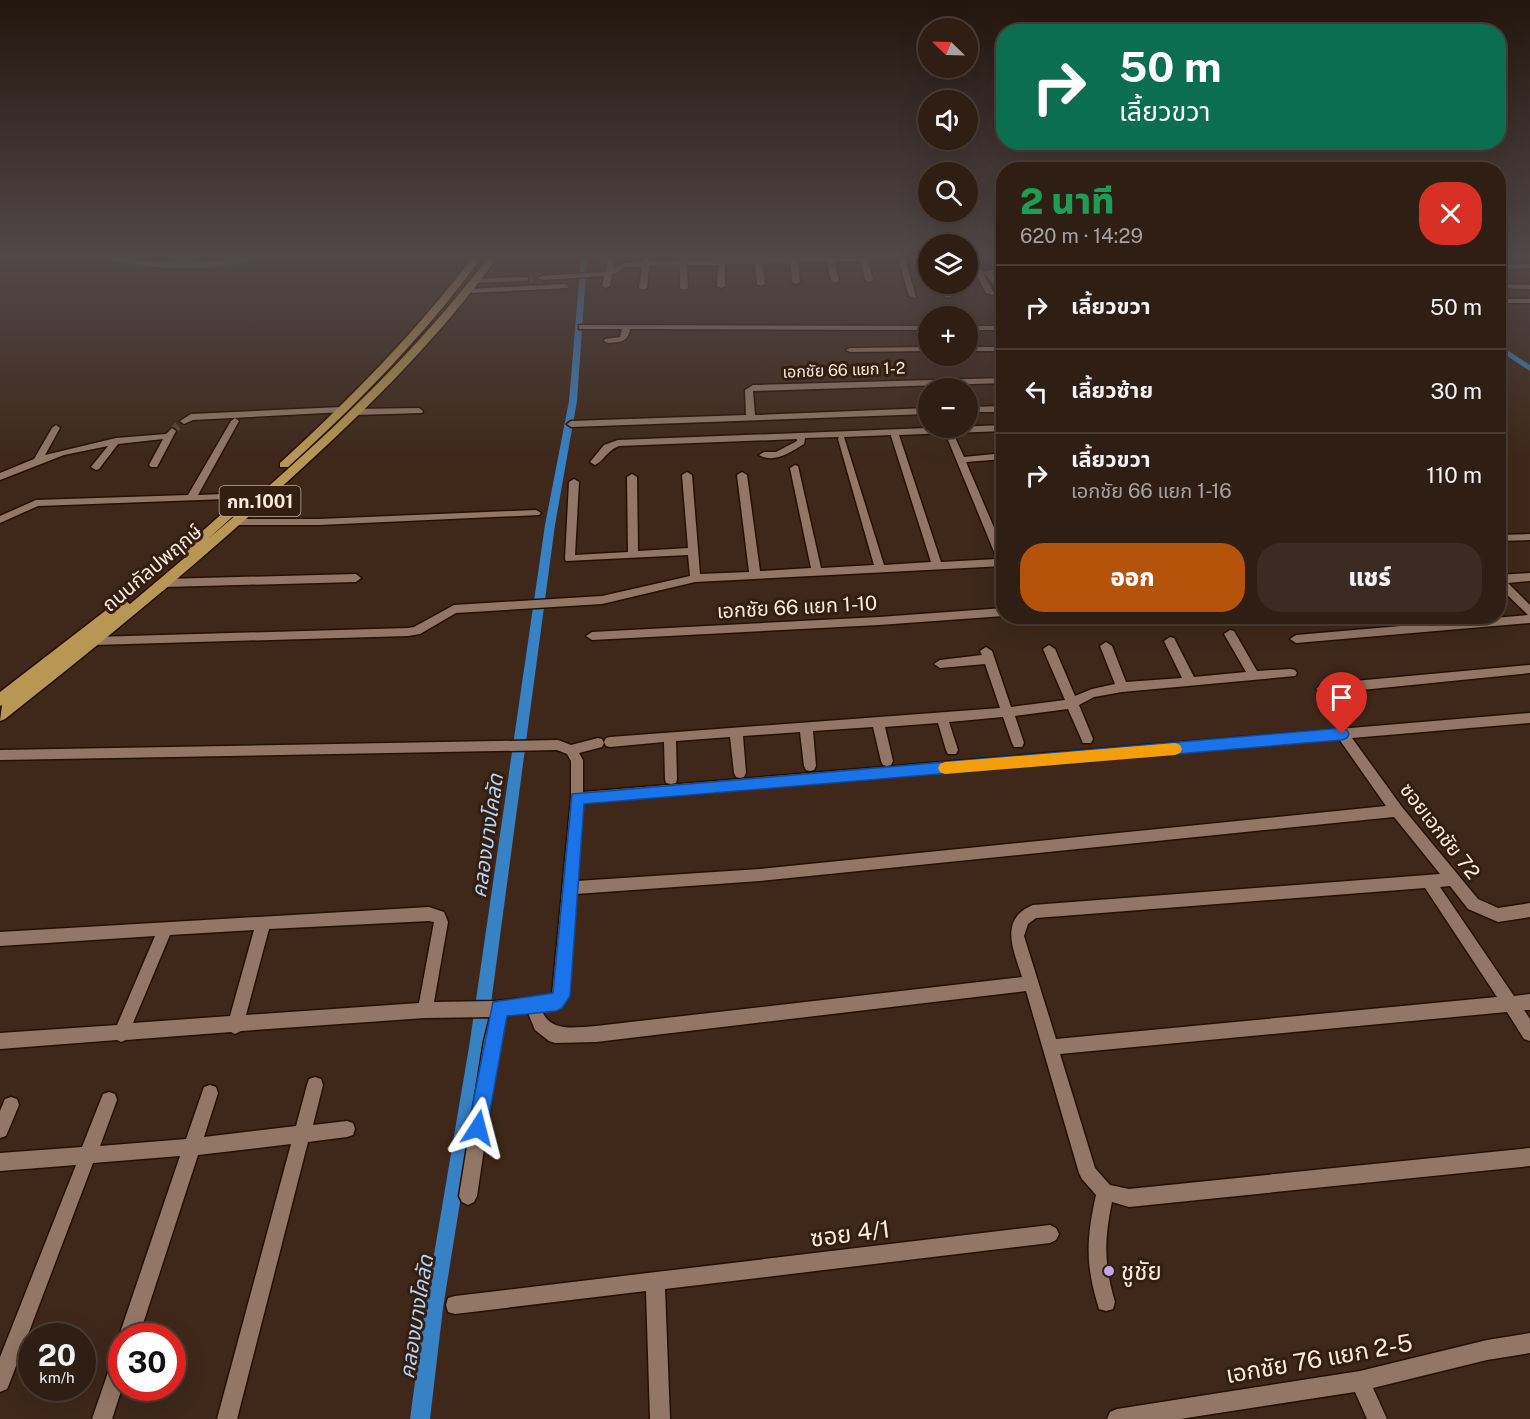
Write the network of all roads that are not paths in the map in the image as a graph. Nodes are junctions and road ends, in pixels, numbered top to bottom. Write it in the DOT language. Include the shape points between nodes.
graph roads {
  1 [pos="424,324"];
  2 [pos="438,324"];
  3 [pos="582,327"];
  4 [pos="870,328"];
  5 [pos="918,328"];
  6 [pos="978,328"];
  7 [pos="996,328"];
  8 [pos="626,329"];
  9 [pos="608,341"];
  10 [pos="978,349"];
  11 [pos="996,349"];
  12 [pos="850,350"];
  13 [pos="877,350"];
  14 [pos="918,350"];
  15 [pos="996,380"];
  16 [pos="996,409"];
  17 [pos="341,410"];
  18 [pos="978,410"];
  19 [pos="419,411"];
  20 [pos="918,411"];
  21 [pos="355,412"];
  22 [pos="887,413"];
  23 [pos="752,417"];
  24 [pos="184,421"];
  25 [pos="235,421"];
  26 [pos="571,424"];
  27 [pos="56,428"];
  28 [pos="996,429"];
  29 [pos="892,434"];
  30 [pos="801,436"];
  31 [pos="951,438"];
  32 [pos="842,439"];
  33 [pos="116,441"];
  34 [pos="764,455"];
  35 [pos="996,457"];
  36 [pos="38,460"];
  37 [pos="960,460"];
  38 [pos="595,462"];
  39 [pos="154,465"];
  40 [pos="96,467"];
  41 [pos="795,468"];
  42 [pos="687,474"];
  43 [pos="742,475"];
  44 [pos="0,477"];
  45 [pos="632,477"];
  46 [pos="574,482"];
  47 [pos="250,496"];
  48 [pos="191,498"];
  49 [pos="536,513"];
  50 [pos="0,520"];
  51 [pos="236,522"];
  52 [pos="1530,537"];
  53 [pos="1506,538"];
  54 [pos="996,545"];
  55 [pos="693,551"];
  56 [pos="633,555"];
  57 [pos="996,562"];
  58 [pos="938,566"];
  59 [pos="880,569"];
  60 [pos="817,572"];
  61 [pos="755,575"];
  62 [pos="1530,577"];
  63 [pos="356,578"];
  64 [pos="695,578"];
  65 [pos="1506,579"];
  66 [pos="165,583"];
  67 [pos="1506,587"];
  68 [pos="1530,612"];
  69 [pos="996,613"];
  70 [pos="1530,619"];
  71 [pos="1506,621"];
  72 [pos="1472,624"];
  73 [pos="1230,634"];
  74 [pos="592,636"];
  75 [pos="1296,639"];
  76 [pos="94,641"];
  77 [pos="1170,641"];
  78 [pos="1106,646"];
  79 [pos="1049,649"];
  80 [pos="940,664"];
  81 [pos="1530,669"];
  82 [pos="1291,673"];
  83 [pos="1254,676"];
  84 [pos="1190,681"];
  85 [pos="1122,687"];
  86 [pos="1322,689"];
  87 [pos="1,699"];
  88 [pos="1074,704"];
  89 [pos="1009,711"];
  90 [pos="0,715"];
  91 [pos="942,718"];
  92 [pos="1530,718"];
  93 [pos="878,721"];
  94 [pos="806,726"];
  95 [pos="736,731"];
  96 [pos="1342,734"];
  97 [pos="670,735"];
  98 [pos="1087,739"];
  99 [pos="1018,743"];
  100 [pos="571,750"];
  101 [pos="952,750"];
  102 [pos="0,755"];
  103 [pos="887,761"];
  104 [pos="810,766"];
  105 [pos="740,773"];
  106 [pos="671,779"];
  107 [pos="578,798"];
  108 [pos="1397,811"];
  109 [pos="1451,880"];
  110 [pos="1428,881"];
  111 [pos="570,888"];
  112 [pos="1530,910"];
  113 [pos="263,923"];
  114 [pos="165,927"];
  115 [pos="0,939"];
  116 [pos="1031,983"];
  117 [pos="1530,1002"];
  118 [pos="1512,1004"];
  119 [pos="532,1005"];
  120 [pos="497,1008"];
  121 [pos="425,1010"];
  122 [pos="235,1026"];
  123 [pos="1530,1033"];
  124 [pos="121,1034"];
  125 [pos="0,1041"];
  126 [pos="1050,1047"];
  127 [pos="315,1085"];
  128 [pos="210,1093"];
  129 [pos="109,1100"];
  130 [pos="11,1105"];
  131 [pos="347,1129"];
  132 [pos="0,1130"];
  133 [pos="300,1135"];
  134 [pos="190,1147"];
  135 [pos="86,1155"];
  136 [pos="1530,1157"];
  137 [pos="0,1162"];
  138 [pos="1105,1192"];
  139 [pos="468,1196"];
  140 [pos="1050,1234"];
  141 [pos="655,1282"];
  142 [pos="1106,1302"];
  143 [pos="455,1305"];
  144 [pos="133,1323"];
  145 [pos="1530,1343"];
  146 [pos="1360,1381"];
  147 [pos="0,1382"];
  148 [pos="108,1401"];
  149 [pos="102,1419"];
  150 [pos="227,1419"];
  151 [pos="660,1419"];
  152 [pos="1117,1419"];
  153 [pos="1377,1419"];
  1 -- 17 [label="main road, ถนนกัลปพฤกษ์ / กท.1001"];
  2 -- 21 [label="main road, ถนนกัลปพฤกษ์ / กท.1001"];
  3 -- 8 [label="street"];
  4 -- 5 [label="street"];
  4 -- 8 [label="street"];
  4 -- 13 [label="street"];
  6 -- 7 [label="street"];
  8 -- 9 [label="street" via="622,339"];
  10 -- 11 [label="street"];
  12 -- 13 [label="street"];
  13 -- 14 [label="street"];
  15 -- 23 [label="street, เอกชัย 66 แยก 1-2" via="753,388 749,390"];
  16 -- 18 [label="street"];
  17 -- 24 [label="street" via="191,417"];
  17 -- 47 [label="main road, ถนนกัลปพฤกษ์ / กท.1001"];
  19 -- 21 [label="street"];
  20 -- 22 [label="street"];
  21 -- 51 [label="main road, ถนนกัลปพฤกษ์ / กท.1001"];
  22 -- 23 [label="street"];
  22 -- 29 [label="street"];
  23 -- 26 [label="street"];
  25 -- 48 [label="street"];
  27 -- 36 [label="street"];
  28 -- 29 [label="street"];
  29 -- 30 [label="street"];
  29 -- 58 [label="street"];
  30 -- 34 [label="street" via="801,442 786,452"];
  30 -- 38 [label="street" via="618,443 607,447"];
  31 -- 37 [label="street"];
  32 -- 59 [label="street"];
  33 -- 36 [label="street"];
  33 -- 39 [label="street" via="171,434"];
  33 -- 40 [label="street"];
  35 -- 37 [label="street"];
  36 -- 44 [label="street"];
  37 -- 54 [label="street"];
  41 -- 60 [label="street"];
  42 -- 55 [label="street"];
  43 -- 61 [label="street"];
  45 -- 56 [label="street"];
  46 -- 56 [label="street" via="570,559"];
  47 -- 48 [label="street"];
  47 -- 87 [label="main road, ถนนกัลปพฤกษ์ / กท.1001" via="127,601"];
  48 -- 50 [label="street" via="36,503"];
  49 -- 51 [label="street"];
  51 -- 66 [label="main road, ถนนกัลปพฤกษ์ / กท.1001"];
  52 -- 53 [label="street"];
  55 -- 56 [label="street"];
  55 -- 64 [label="street"];
  57 -- 58 [label="street"];
  58 -- 59 [label="street"];
  59 -- 60 [label="street"];
  60 -- 61 [label="street"];
  61 -- 64 [label="street"];
  62 -- 65 [label="street"];
  63 -- 66 [label="street"];
  64 -- 76 [label="street" via="602,600 454,609 408,633"];
  66 -- 76 [label="main road, ถนนกัลปพฤกษ์ / กท.1001"];
  67 -- 68 [label="street"];
  69 -- 74 [label="street, เอกชัย 66 แยก 1-10"];
  70 -- 71 [label="street"];
  72 -- 75 [label="street"];
  73 -- 83 [label="street"];
  76 -- 90 [label="main road, ถนนกัลปพฤกษ์ / กท.1001"];
  77 -- 84 [label="street"];
  78 -- 85 [label="street"];
  79 -- 88 [label="street"];
  80 -- 89 [label="street" via="988,655"];
  81 -- 86 [label="street"];
  82 -- 83 [label="street"];
  83 -- 84 [label="street"];
  84 -- 85 [label="street"];
  85 -- 88 [label="street" via="1092,694"];
  88 -- 89 [label="street"];
  88 -- 98 [label="street"];
  89 -- 91 [label="street"];
  89 -- 99 [label="street"];
  91 -- 93 [label="street"];
  91 -- 101 [label="street"];
  92 -- 96 [label="street"];
  93 -- 94 [label="street"];
  93 -- 103 [label="street"];
  94 -- 95 [label="street"];
  94 -- 104 [label="street"];
  95 -- 97 [label="street"];
  95 -- 105 [label="street"];
  96 -- 107 [label="street"];
  96 -- 108 [label="street, ซอยเอกชัย 72"];
  97 -- 100 [label="street"];
  97 -- 106 [label="street"];
  100 -- 102 [label="street" via="558,745 509,745"];
  100 -- 107 [label="street" via="577,760"];
  107 -- 111 [label="street"];
  108 -- 109 [label="street, ซอยเอกชัย 72"];
  108 -- 111 [label="street" via="772,874"];
  109 -- 110 [label="street"];
  109 -- 112 [label="street, ซอยเอกชัย 72" via="1473,904 1498,915"];
  110 -- 116 [label="street" via="1033,912 1022,920 1017,936"];
  110 -- 118 [label="street"];
  111 -- 119 [label="street" via="561,996 556,1002"];
  113 -- 114 [label="street"];
  113 -- 121 [label="street" via="429,914 439,917"];
  113 -- 122 [label="street"];
  114 -- 115 [label="street"];
  114 -- 124 [label="street"];
  116 -- 119 [label="street" via="596,1034 555,1035 540,1025"];
  116 -- 126 [label="street"];
  117 -- 118 [label="street"];
  118 -- 123 [label="street"];
  118 -- 126 [label="street"];
  119 -- 120 [label="street"];
  120 -- 121 [label="street"];
  120 -- 139 [label="street"];
  121 -- 122 [label="street"];
  122 -- 124 [label="street"];
  124 -- 125 [label="street"];
  126 -- 138 [label="street" via="1088,1173"];
  127 -- 133 [label="street"];
  128 -- 134 [label="street"];
  129 -- 135 [label="street"];
  130 -- 132 [label="street"];
  131 -- 133 [label="street"];
  133 -- 134 [label="street"];
  133 -- 150 [label="street"];
  134 -- 135 [label="street"];
  134 -- 144 [label="street"];
  135 -- 137 [label="street"];
  135 -- 147 [label="street"];
  136 -- 138 [label="street" via="1129,1198"];
  138 -- 142 [label="street" via="1095,1245 1096,1271"];
  140 -- 141 [label="street, ซอย 4/1"];
  141 -- 143 [label="street, ซอย 4/1"];
  141 -- 151 [label="street"];
  145 -- 146 [label="street, เอกชัย 76 แยก 2-5"];
  146 -- 152 [label="street, เอกชัย 76 แยก 2-5"];
  146 -- 153 [label="street"];
  148 -- 149 [label="street"];
}
